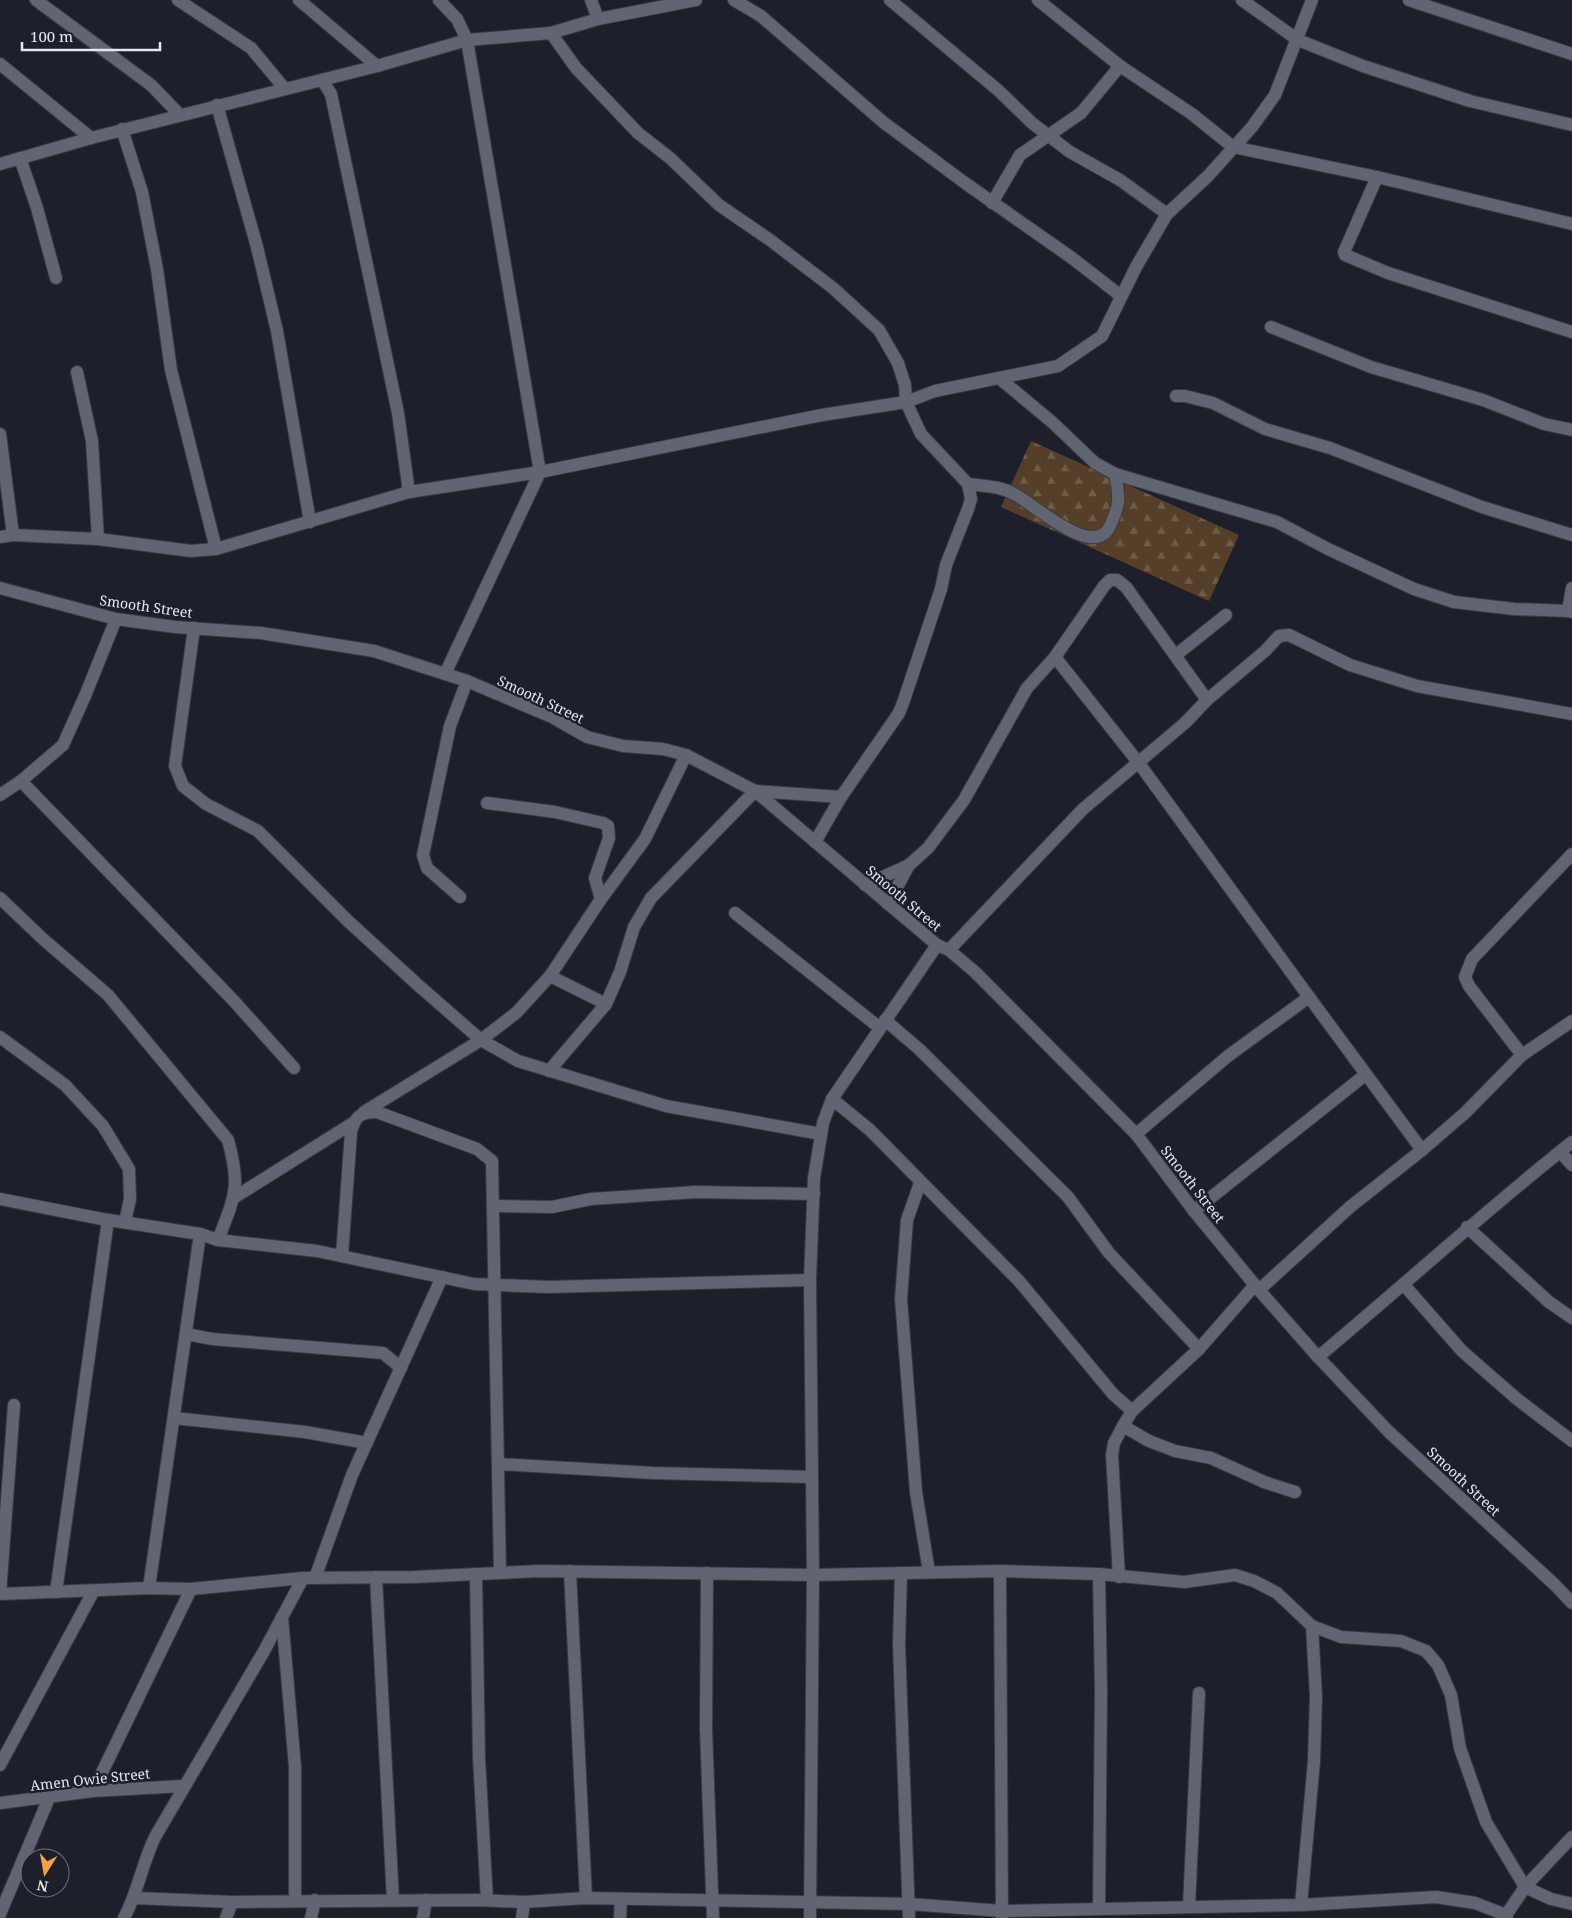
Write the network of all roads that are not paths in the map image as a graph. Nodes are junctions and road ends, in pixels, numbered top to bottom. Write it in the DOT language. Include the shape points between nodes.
graph roads {
  1 [pos="36,0"];
  2 [pos="178,0"];
  3 [pos="299,0"];
  4 [pos="439,0"];
  5 [pos="592,0"];
  6 [pos="696,0"];
  7 [pos="734,0"];
  8 [pos="890,0"];
  9 [pos="1038,0"];
  10 [pos="1242,0"];
  11 [pos="1312,0"];
  12 [pos="1409,0"];
  13 [pos="598,19"];
  14 [pos="550,33"];
  15 [pos="467,40"];
  16 [pos="1298,40"];
  17 [pos="1572,54"];
  18 [pos="0,64"];
  19 [pos="378,66"];
  20 [pos="1120,66"];
  21 [pos="322,80"];
  22 [pos="285,88"];
  23 [pos="217,105"];
  24 [pos="179,114"];
  25 [pos="1572,125"];
  26 [pos="122,129"];
  27 [pos="1047,135"];
  28 [pos="91,138"];
  29 [pos="1233,146"];
  30 [pos="20,158"];
  31 [pos="0,164"];
  32 [pos="1377,177"];
  33 [pos="992,203"];
  34 [pos="1167,214"];
  35 [pos="1572,224"];
  36 [pos="56,278"];
  37 [pos="1120,296"];
  38 [pos="1271,327"];
  39 [pos="1572,332"];
  40 [pos="77,372"];
  41 [pos="999,378"];
  42 [pos="1176,396"];
  43 [pos="906,402"];
  44 [pos="1572,430"];
  45 [pos="0,434"];
  46 [pos="540,472"];
  47 [pos="1115,474"];
  48 [pos="968,484"];
  49 [pos="409,492"];
  50 [pos="310,522"];
  51 [pos="1572,535"];
  52 [pos="6,536"];
  53 [pos="98,539"];
  54 [pos="216,549"];
  55 [pos="0,588"];
  56 [pos="1572,588"];
  57 [pos="1570,611"];
  58 [pos="1226,615"];
  59 [pos="116,619"];
  60 [pos="194,628"];
  61 [pos="1176,655"];
  62 [pos="1055,657"];
  63 [pos="445,674"];
  64 [pos="467,681"];
  65 [pos="1207,700"];
  66 [pos="1572,714"];
  67 [pos="686,755"];
  68 [pos="1138,762"];
  69 [pos="21,781"];
  70 [pos="755,791"];
  71 [pos="0,795"];
  72 [pos="841,797"];
  73 [pos="488,803"];
  74 [pos="815,842"];
  75 [pos="1572,854"];
  76 [pos="910,865"];
  77 [pos="865,885"];
  78 [pos="460,897"];
  79 [pos="0,898"];
  80 [pos="600,899"];
  81 [pos="888,904"];
  82 [pos="735,913"];
  83 [pos="943,948"];
  84 [pos="550,976"];
  85 [pos="1309,997"];
  86 [pos="606,1004"];
  87 [pos="1572,1021"];
  88 [pos="882,1024"];
  89 [pos="0,1037"];
  90 [pos="481,1040"];
  91 [pos="1522,1055"];
  92 [pos="294,1068"];
  93 [pos="549,1071"];
  94 [pos="1365,1074"];
  95 [pos="832,1100"];
  96 [pos="364,1112"];
  97 [pos="353,1123"];
  98 [pos="821,1134"];
  99 [pos="1136,1134"];
  100 [pos="1572,1142"];
  101 [pos="1422,1150"];
  102 [pos="1560,1152"];
  103 [pos="1572,1165"];
  104 [pos="920,1182"];
  105 [pos="814,1194"];
  106 [pos="235,1197"];
  107 [pos="0,1199"];
  108 [pos="493,1206"];
  109 [pos="1194,1212"];
  110 [pos="108,1220"];
  111 [pos="126,1222"];
  112 [pos="1467,1227"];
  113 [pos="200,1234"];
  114 [pos="218,1240"];
  115 [pos="342,1256"];
  116 [pos="442,1277"];
  117 [pos="810,1280"];
  118 [pos="493,1285"];
  119 [pos="1404,1286"];
  120 [pos="1257,1288"];
  121 [pos="1572,1318"];
  122 [pos="186,1334"];
  123 [pos="1198,1349"];
  124 [pos="1318,1357"];
  125 [pos="401,1368"];
  126 [pos="14,1405"];
  127 [pos="1132,1411"];
  128 [pos="174,1418"];
  129 [pos="1123,1426"];
  130 [pos="1572,1441"];
  131 [pos="367,1443"];
  132 [pos="498,1464"];
  133 [pos="812,1477"];
  134 [pos="1295,1492"];
  135 [pos="570,1571"];
  136 [pos="1000,1571"];
  137 [pos="500,1572"];
  138 [pos="929,1572"];
  139 [pos="707,1573"];
  140 [pos="901,1573"];
  141 [pos="476,1574"];
  142 [pos="1099,1574"];
  143 [pos="813,1575"];
  144 [pos="376,1577"];
  145 [pos="1120,1577"];
  146 [pos="309,1578"];
  147 [pos="149,1588"];
  148 [pos="190,1589"];
  149 [pos="56,1592"];
  150 [pos="93,1592"];
  151 [pos="1572,1603"];
  152 [pos="282,1617"];
  153 [pos="1312,1626"];
  154 [pos="1199,1693"];
  155 [pos="0,1765"];
  156 [pos="184,1786"];
  157 [pos="93,1791"];
  158 [pos="49,1798"];
  159 [pos="0,1803"];
  160 [pos="1572,1837"];
  161 [pos="1525,1887"];
  162 [pos="135,1898"];
  163 [pos="586,1898"];
  164 [pos="295,1900"];
  165 [pos="315,1900"];
  166 [pos="393,1900"];
  167 [pos="426,1900"];
  168 [pos="487,1900"];
  169 [pos="622,1900"];
  170 [pos="714,1900"];
  171 [pos="232,1902"];
  172 [pos="524,1902"];
  173 [pos="809,1902"];
  174 [pos="909,1904"];
  175 [pos="1572,1904"];
  176 [pos="1301,1905"];
  177 [pos="1189,1907"];
  178 [pos="1099,1908"];
  179 [pos="0,1914"];
  180 [pos="1002,1914"];
  181 [pos="1506,1917"];
  182 [pos="124,1918"];
  183 [pos="226,1918"];
  184 [pos="312,1918"];
  185 [pos="423,1918"];
  186 [pos="522,1918"];
  187 [pos="620,1918"];
  188 [pos="713,1918"];
  189 [pos="810,1918"];
  190 [pos="909,1918"];
  1 -- 24 [label="street" via="151,85"];
  2 -- 22 [label="street" via="251,48"];
  3 -- 19 [label="street"];
  4 -- 15 [label="street" via="457,19"];
  5 -- 13 [label="street"];
  6 -- 13 [label="street"];
  7 -- 33 [label="street" via="762,16 883,122"];
  8 -- 27 [label="street"];
  9 -- 20 [label="street"];
  10 -- 16 [label="street"];
  11 -- 16 [label="street"];
  12 -- 17 [label="street"];
  13 -- 14 [label="street"];
  14 -- 15 [label="street"];
  14 -- 43 [label="street" via="581,73 638,133 720,205 833,288 879,330 898,363"];
  15 -- 19 [label="street"];
  15 -- 46 [label="street"];
  16 -- 25 [label="street" via="1364,66 1462,98"];
  16 -- 29 [label="street" via="1275,96"];
  18 -- 28 [label="street"];
  19 -- 21 [label="street"];
  20 -- 27 [label="street" via="1081,114"];
  20 -- 29 [label="street"];
  21 -- 22 [label="street"];
  21 -- 49 [label="street" via="331,94 398,413"];
  22 -- 23 [label="street"];
  23 -- 24 [label="street"];
  23 -- 50 [label="street" via="277,332"];
  24 -- 26 [label="street"];
  26 -- 28 [label="street"];
  26 -- 54 [label="street" via="142,192 172,370"];
  27 -- 33 [label="street" via="1020,155"];
  27 -- 34 [label="street" via="1120,180"];
  28 -- 30 [label="street"];
  29 -- 32 [label="street"];
  29 -- 34 [label="street" via="1208,176"];
  30 -- 31 [label="street"];
  30 -- 36 [label="street"];
  32 -- 35 [label="street"];
  32 -- 39 [label="street" via="1345,255"];
  33 -- 37 [label="street" via="1072,258"];
  34 -- 37 [label="street"];
  37 -- 41 [label="street" via="1102,336 1058,366"];
  38 -- 44 [label="street" via="1371,367 1484,400 1544,424"];
  40 -- 53 [label="street" via="92,441"];
  41 -- 43 [label="street" via="935,391"];
  41 -- 47 [label="street" via="1095,463"];
  42 -- 51 [label="street" via="1213,403 1266,429 1330,448 1482,507"];
  43 -- 46 [label="street" via="822,415"];
  43 -- 48 [label="street" via="921,434"];
  45 -- 52 [label="street"];
  46 -- 49 [label="street"];
  46 -- 63 [label="street"];
  47 -- 48 [label="street" via="1120,498 1118,507 1106,534 1099,538 1091,538 1052,521 1030,504 998,487"];
  47 -- 57 [label="street" via="1277,522 1328,550 1405,585 1454,602"];
  48 -- 72 [label="street" via="971,499 904,700"];
  49 -- 50 [label="street"];
  50 -- 54 [label="street"];
  52 -- 53 [label="street"];
  53 -- 54 [label="street" via="191,550"];
  55 -- 59 [label="street, Smooth Street"];
  56 -- 57 [label="street"];
  58 -- 61 [label="street"];
  59 -- 60 [label="street, Smooth Street"];
  59 -- 69 [label="street" via="63,745"];
  60 -- 63 [label="street, Smooth Street" via="261,633 374,651"];
  60 -- 90 [label="street" via="175,766 183,786 206,804 258,831 348,921"];
  61 -- 62 [label="street" via="1126,587 1114,580 1104,586"];
  61 -- 65 [label="street"];
  62 -- 68 [label="street"];
  62 -- 76 [label="street" via="1027,688 964,800 928,848"];
  63 -- 64 [label="street, Smooth Street"];
  64 -- 67 [label="street, Smooth Street" via="552,717 587,737 623,746 662,748"];
  64 -- 78 [label="street" via="450,726 423,855 427,868"];
  65 -- 66 [label="street" via="1279,636 1290,635 1350,665 1417,686"];
  65 -- 68 [label="street"];
  67 -- 70 [label="street, Smooth Street"];
  67 -- 80 [label="street" via="645,839"];
  68 -- 83 [label="street" via="1083,809"];
  68 -- 85 [label="street"];
  69 -- 71 [label="street"];
  69 -- 92 [label="street" via="233,1000"];
  70 -- 72 [label="street"];
  70 -- 74 [label="street, Smooth Street"];
  70 -- 86 [label="street" via="651,898 634,927"];
  72 -- 74 [label="street"];
  73 -- 80 [label="street" via="555,812 608,826 609,838 595,878"];
  74 -- 77 [label="street, Smooth Street"];
  75 -- 91 [label="street" via="1472,959 1465,977"];
  76 -- 77 [label="street"];
  76 -- 81 [label="street"];
  77 -- 81 [label="street, Smooth Street"];
  79 -- 106 [label="street" via="108,995 228,1140 236,1170"];
  80 -- 84 [label="street"];
  81 -- 83 [label="street, Smooth Street"];
  82 -- 88 [label="street"];
  83 -- 88 [label="street"];
  83 -- 99 [label="street, Smooth Street" via="975,972"];
  84 -- 86 [label="street"];
  84 -- 90 [label="street" via="516,1013"];
  85 -- 94 [label="street"];
  85 -- 99 [label="street" via="1228,1056"];
  86 -- 93 [label="street"];
  87 -- 91 [label="street"];
  88 -- 95 [label="street"];
  88 -- 123 [label="street" via="919,1049 1068,1197 1109,1252"];
  89 -- 111 [label="street" via="64,1085 103,1126 129,1169 130,1199"];
  90 -- 93 [label="street" via="518,1062"];
  90 -- 96 [label="street"];
  91 -- 101 [label="street" via="1465,1113"];
  93 -- 98 [label="street" via="666,1106"];
  94 -- 101 [label="street"];
  94 -- 109 [label="street"];
  95 -- 98 [label="street"];
  95 -- 104 [label="street" via="870,1130"];
  96 -- 97 [label="street"];
  96 -- 108 [label="street" via="377,1112 477,1150 492,1161"];
  97 -- 106 [label="street"];
  97 -- 115 [label="street"];
  98 -- 105 [label="street"];
  99 -- 109 [label="street, Smooth Street"];
  100 -- 102 [label="street"];
  101 -- 120 [label="street"];
  102 -- 103 [label="street"];
  102 -- 112 [label="street"];
  104 -- 127 [label="street" via="1019,1281 1113,1394"];
  104 -- 138 [label="street" via="907,1220 901,1299 916,1492"];
  105 -- 108 [label="street" via="696,1192 591,1199 552,1207"];
  105 -- 117 [label="street"];
  106 -- 114 [label="street"];
  107 -- 110 [label="street"];
  108 -- 118 [label="street"];
  109 -- 120 [label="street, Smooth Street"];
  110 -- 111 [label="street"];
  110 -- 149 [label="street"];
  111 -- 113 [label="street"];
  112 -- 119 [label="street"];
  112 -- 121 [label="street" via="1549,1302"];
  113 -- 114 [label="street"];
  113 -- 122 [label="street"];
  114 -- 115 [label="street"];
  115 -- 116 [label="street"];
  116 -- 118 [label="street"];
  116 -- 125 [label="street"];
  117 -- 118 [label="street" via="548,1287"];
  117 -- 133 [label="street"];
  118 -- 132 [label="street"];
  119 -- 124 [label="street"];
  119 -- 130 [label="street" via="1462,1351"];
  120 -- 123 [label="street"];
  120 -- 124 [label="street, Smooth Street"];
  122 -- 125 [label="street" via="212,1339 383,1352"];
  122 -- 128 [label="street"];
  123 -- 127 [label="street"];
  124 -- 151 [label="street, Smooth Street" via="1389,1432"];
  125 -- 131 [label="street"];
  126 -- 149 [label="street" via="0,1594"];
  127 -- 129 [label="street"];
  128 -- 131 [label="street" via="305,1432"];
  128 -- 147 [label="street"];
  129 -- 134 [label="street" via="1175,1451 1211,1458"];
  129 -- 145 [label="street" via="1112,1455"];
  131 -- 146 [label="street"];
  132 -- 133 [label="street" via="653,1473"];
  132 -- 137 [label="street"];
  133 -- 143 [label="street"];
  135 -- 137 [label="street"];
  135 -- 139 [label="street"];
  135 -- 163 [label="street"];
  136 -- 138 [label="street"];
  136 -- 142 [label="street"];
  136 -- 180 [label="street"];
  137 -- 141 [label="street"];
  138 -- 140 [label="street"];
  139 -- 143 [label="street"];
  139 -- 170 [label="street" via="706,1729"];
  140 -- 143 [label="street"];
  140 -- 174 [label="street" via="899,1644"];
  141 -- 144 [label="street"];
  141 -- 168 [label="street" via="479,1758"];
  142 -- 145 [label="street"];
  142 -- 178 [label="street"];
  143 -- 173 [label="street"];
  144 -- 146 [label="street"];
  144 -- 166 [label="street"];
  145 -- 153 [label="street" via="1184,1582 1235,1576 1248,1579 1277,1593"];
  146 -- 148 [label="street"];
  146 -- 152 [label="street"];
  147 -- 148 [label="street"];
  147 -- 150 [label="street"];
  148 -- 157 [label="street"];
  149 -- 150 [label="street"];
  150 -- 155 [label="street"];
  152 -- 156 [label="street"];
  152 -- 164 [label="street" via="295,1767"];
  153 -- 161 [label="street" via="1341,1637 1401,1641 1426,1651 1438,1665 1451,1696 1460,1748 1486,1822"];
  153 -- 176 [label="street" via="1316,1697 1314,1760"];
  154 -- 177 [label="street"];
  156 -- 157 [label="street, Amen Owie Street"];
  156 -- 162 [label="street" via="144,1860"];
  157 -- 158 [label="street, Amen Owie Street"];
  158 -- 159 [label="street, Amen Owie Street"];
  158 -- 179 [label="street"];
  160 -- 161 [label="street"];
  161 -- 175 [label="street"];
  161 -- 181 [label="street"];
  162 -- 171 [label="street"];
  162 -- 182 [label="street"];
  163 -- 169 [label="street"];
  163 -- 172 [label="street"];
  164 -- 165 [label="street"];
  164 -- 171 [label="street"];
  165 -- 166 [label="street"];
  165 -- 184 [label="street"];
  166 -- 167 [label="street"];
  167 -- 168 [label="street"];
  167 -- 185 [label="street"];
  168 -- 172 [label="street"];
  169 -- 170 [label="street"];
  169 -- 187 [label="street"];
  170 -- 173 [label="street"];
  170 -- 188 [label="street"];
  171 -- 183 [label="street"];
  172 -- 186 [label="street"];
  173 -- 174 [label="street"];
  173 -- 189 [label="street"];
  174 -- 180 [label="street"];
  174 -- 190 [label="street"];
  176 -- 177 [label="street"];
  176 -- 181 [label="street" via="1436,1897 1475,1903"];
  177 -- 178 [label="street"];
  178 -- 180 [label="street"];
}
